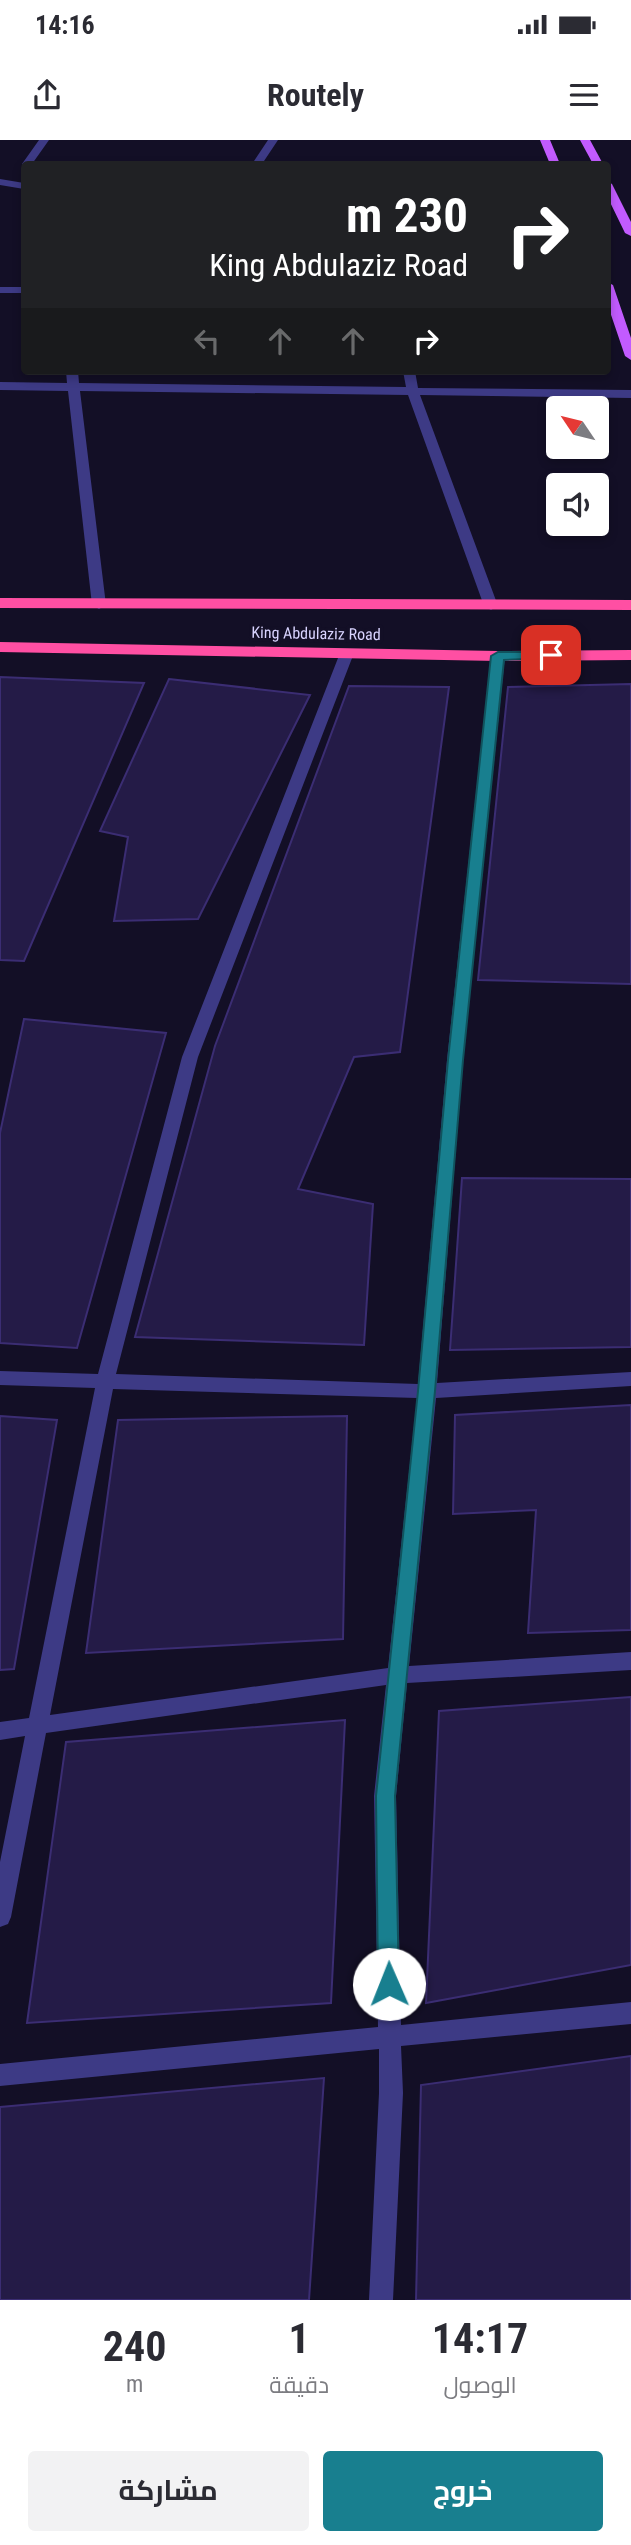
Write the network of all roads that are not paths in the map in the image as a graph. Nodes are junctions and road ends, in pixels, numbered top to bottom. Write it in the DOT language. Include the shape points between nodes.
graph roads {
  1 [pos="44,140"];
  2 [pos="273,140"];
  3 [pos="545,140"];
  4 [pos="585,140"];
  5 [pos="29,161"];
  6 [pos="259,161"];
  7 [pos="554,161"];
  8 [pos="596,161"];
  9 [pos="0,182"];
  10 [pos="19,185"];
  11 [pos="611,192"];
  12 [pos="631,233"];
  13 [pos="0,290"];
  14 [pos="21,290"];
  15 [pos="611,297"];
  16 [pos="631,356"];
  17 [pos="72,375"];
  18 [pos="410,375"];
  19 [pos="0,386"];
  20 [pos="73,387"];
  21 [pos="413,392"];
  22 [pos="631,394"];
  23 [pos="0,603"];
  24 [pos="99,605"];
  25 [pos="631,605"];
  26 [pos="491,606"];
  27 [pos="0,647"];
  28 [pos="347,653"];
  29 [pos="631,655"];
  30 [pos="498,656"];
  31 [pos="0,1378"];
  32 [pos="631,1379"];
  33 [pos="105,1383"];
  34 [pos="427,1391"];
  35 [pos="631,1661"];
  36 [pos="398,1675"];
  37 [pos="38,1726"];
  38 [pos="0,1731"];
  39 [pos="0,1917"];
  40 [pos="631,2013"];
  41 [pos="390,2038"];
  42 [pos="0,2075"];
  43 [pos="381,2300"];
  1 -- 5 [label="street"];
  2 -- 6 [label="street"];
  3 -- 7 [label="main road"];
  4 -- 8 [label="main road"];
  9 -- 10 [label="street"];
  11 -- 12 [label="main road"];
  13 -- 14 [label="street"];
  15 -- 16 [label="main road"];
  17 -- 20 [label="street"];
  18 -- 21 [label="street"];
  19 -- 20 [label="street"];
  20 -- 21 [label="street"];
  20 -- 24 [label="street"];
  21 -- 22 [label="street"];
  21 -- 26 [label="street"];
  23 -- 24 [label="highway, King Abdulaziz Road"];
  24 -- 26 [label="highway, King Abdulaziz Road"];
  25 -- 26 [label="highway, King Abdulaziz Road"];
  27 -- 28 [label="highway, King Abdulaziz Road"];
  28 -- 30 [label="highway, King Abdulaziz Road"];
  28 -- 33 [label="street" via="190,1057"];
  29 -- 30 [label="highway, King Abdulaziz Road"];
  30 -- 34 [label="street" via="455,1060"];
  31 -- 33 [label="street"];
  32 -- 34 [label="street"];
  33 -- 34 [label="street"];
  33 -- 37 [label="street"];
  34 -- 36 [label="street"];
  35 -- 36 [label="street"];
  36 -- 37 [label="street"];
  36 -- 41 [label="street" via="386,1796"];
  37 -- 38 [label="street"];
  37 -- 39 [label="street"];
  40 -- 41 [label="street"];
  41 -- 42 [label="street"];
  41 -- 43 [label="street"];
}
